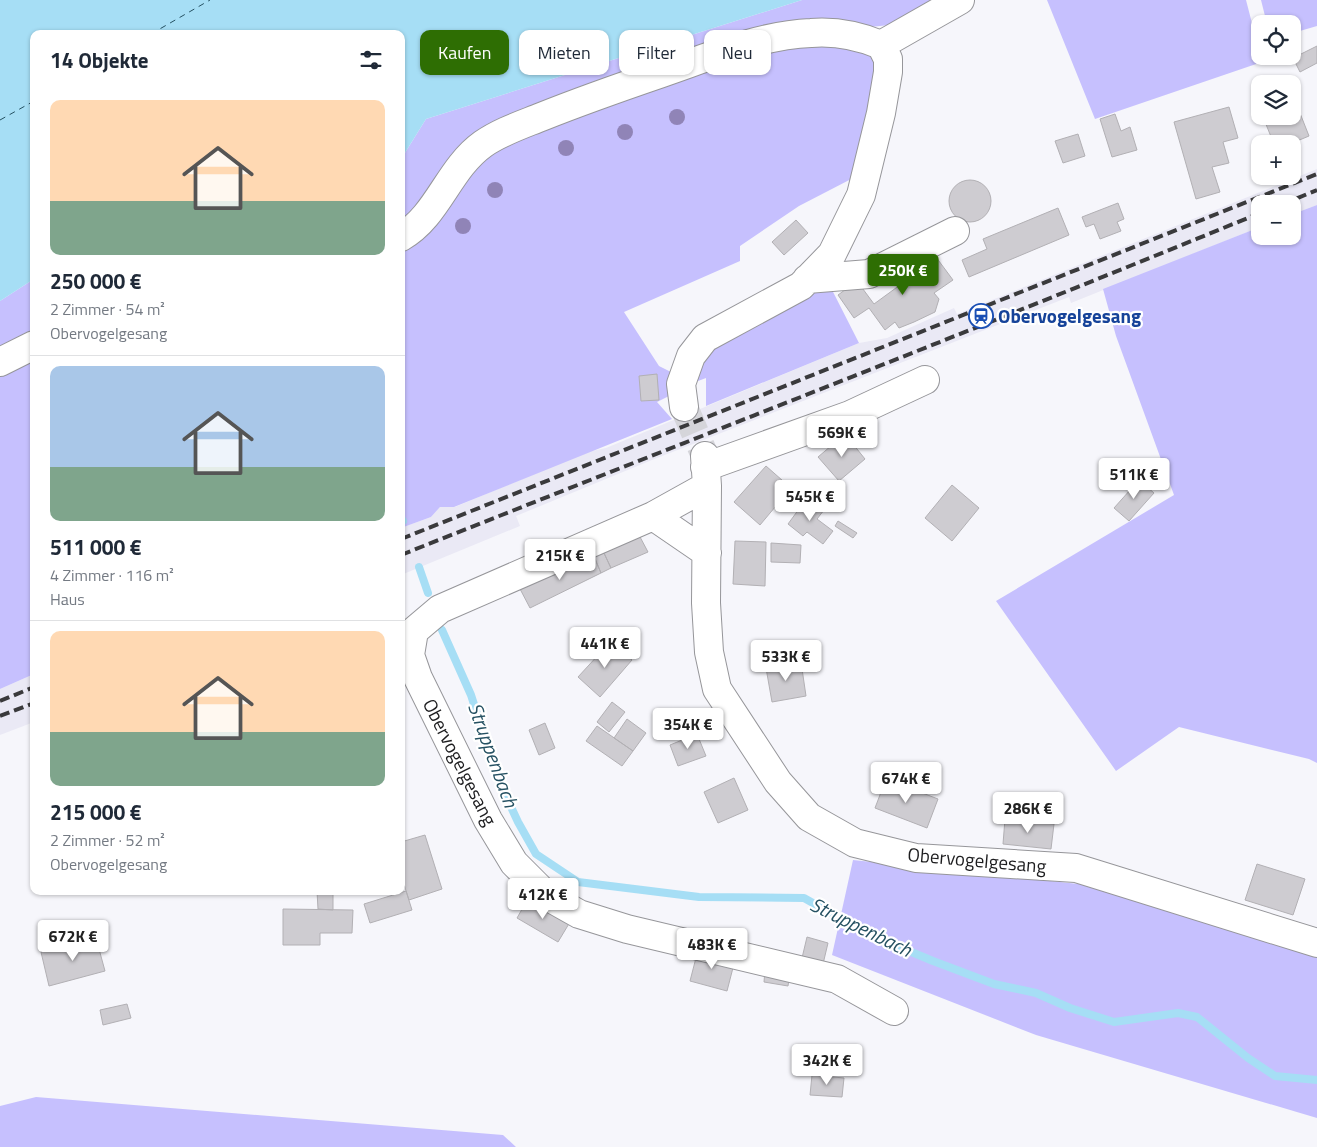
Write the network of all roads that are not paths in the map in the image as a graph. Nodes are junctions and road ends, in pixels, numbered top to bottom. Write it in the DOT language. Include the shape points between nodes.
graph roads {
  1 [pos="960,0"];
  2 [pos="881,45"];
  3 [pos="954,231"];
  4 [pos="405,234"];
  5 [pos="807,279"];
  6 [pos="30,346"];
  7 [pos="0,362"];
  8 [pos="925,380"];
  9 [pos="684,407"];
  10 [pos="706,470"];
  11 [pos="653,516"];
  12 [pos="707,553"];
  13 [pos="1317,943"];
  14 [pos="894,1010"];
  1 -- 2 [label="street"];
  2 -- 4 [label="street" via="860,36 841,33 775,37 592,96 498,135 482,145 450,179 420,223"];
  2 -- 5 [label="street" via="888,59 888,72 861,195 832,254"];
  3 -- 5 [label="street" via="869,274"];
  5 -- 9 [label="street" via="801,286 705,338 691,356 681,384"];
  6 -- 7 [label="street"];
  8 -- 10 [label="street" via="850,415"];
  10 -- 11 [label="street, Obervogelgesang"];
  10 -- 12 [label="street, Obervogelgesang"];
  11 -- 12 [label="street"];
  11 -- 14 [label="street, Obervogelgesang" via="440,609 414,630 410,655 418,678 488,820 514,863 547,896 579,914 627,929 837,979"];
  12 -- 13 [label="street, Obervogelgesang" via="709,652 717,689 778,782 810,817 855,843 916,858 1076,868"];
}
